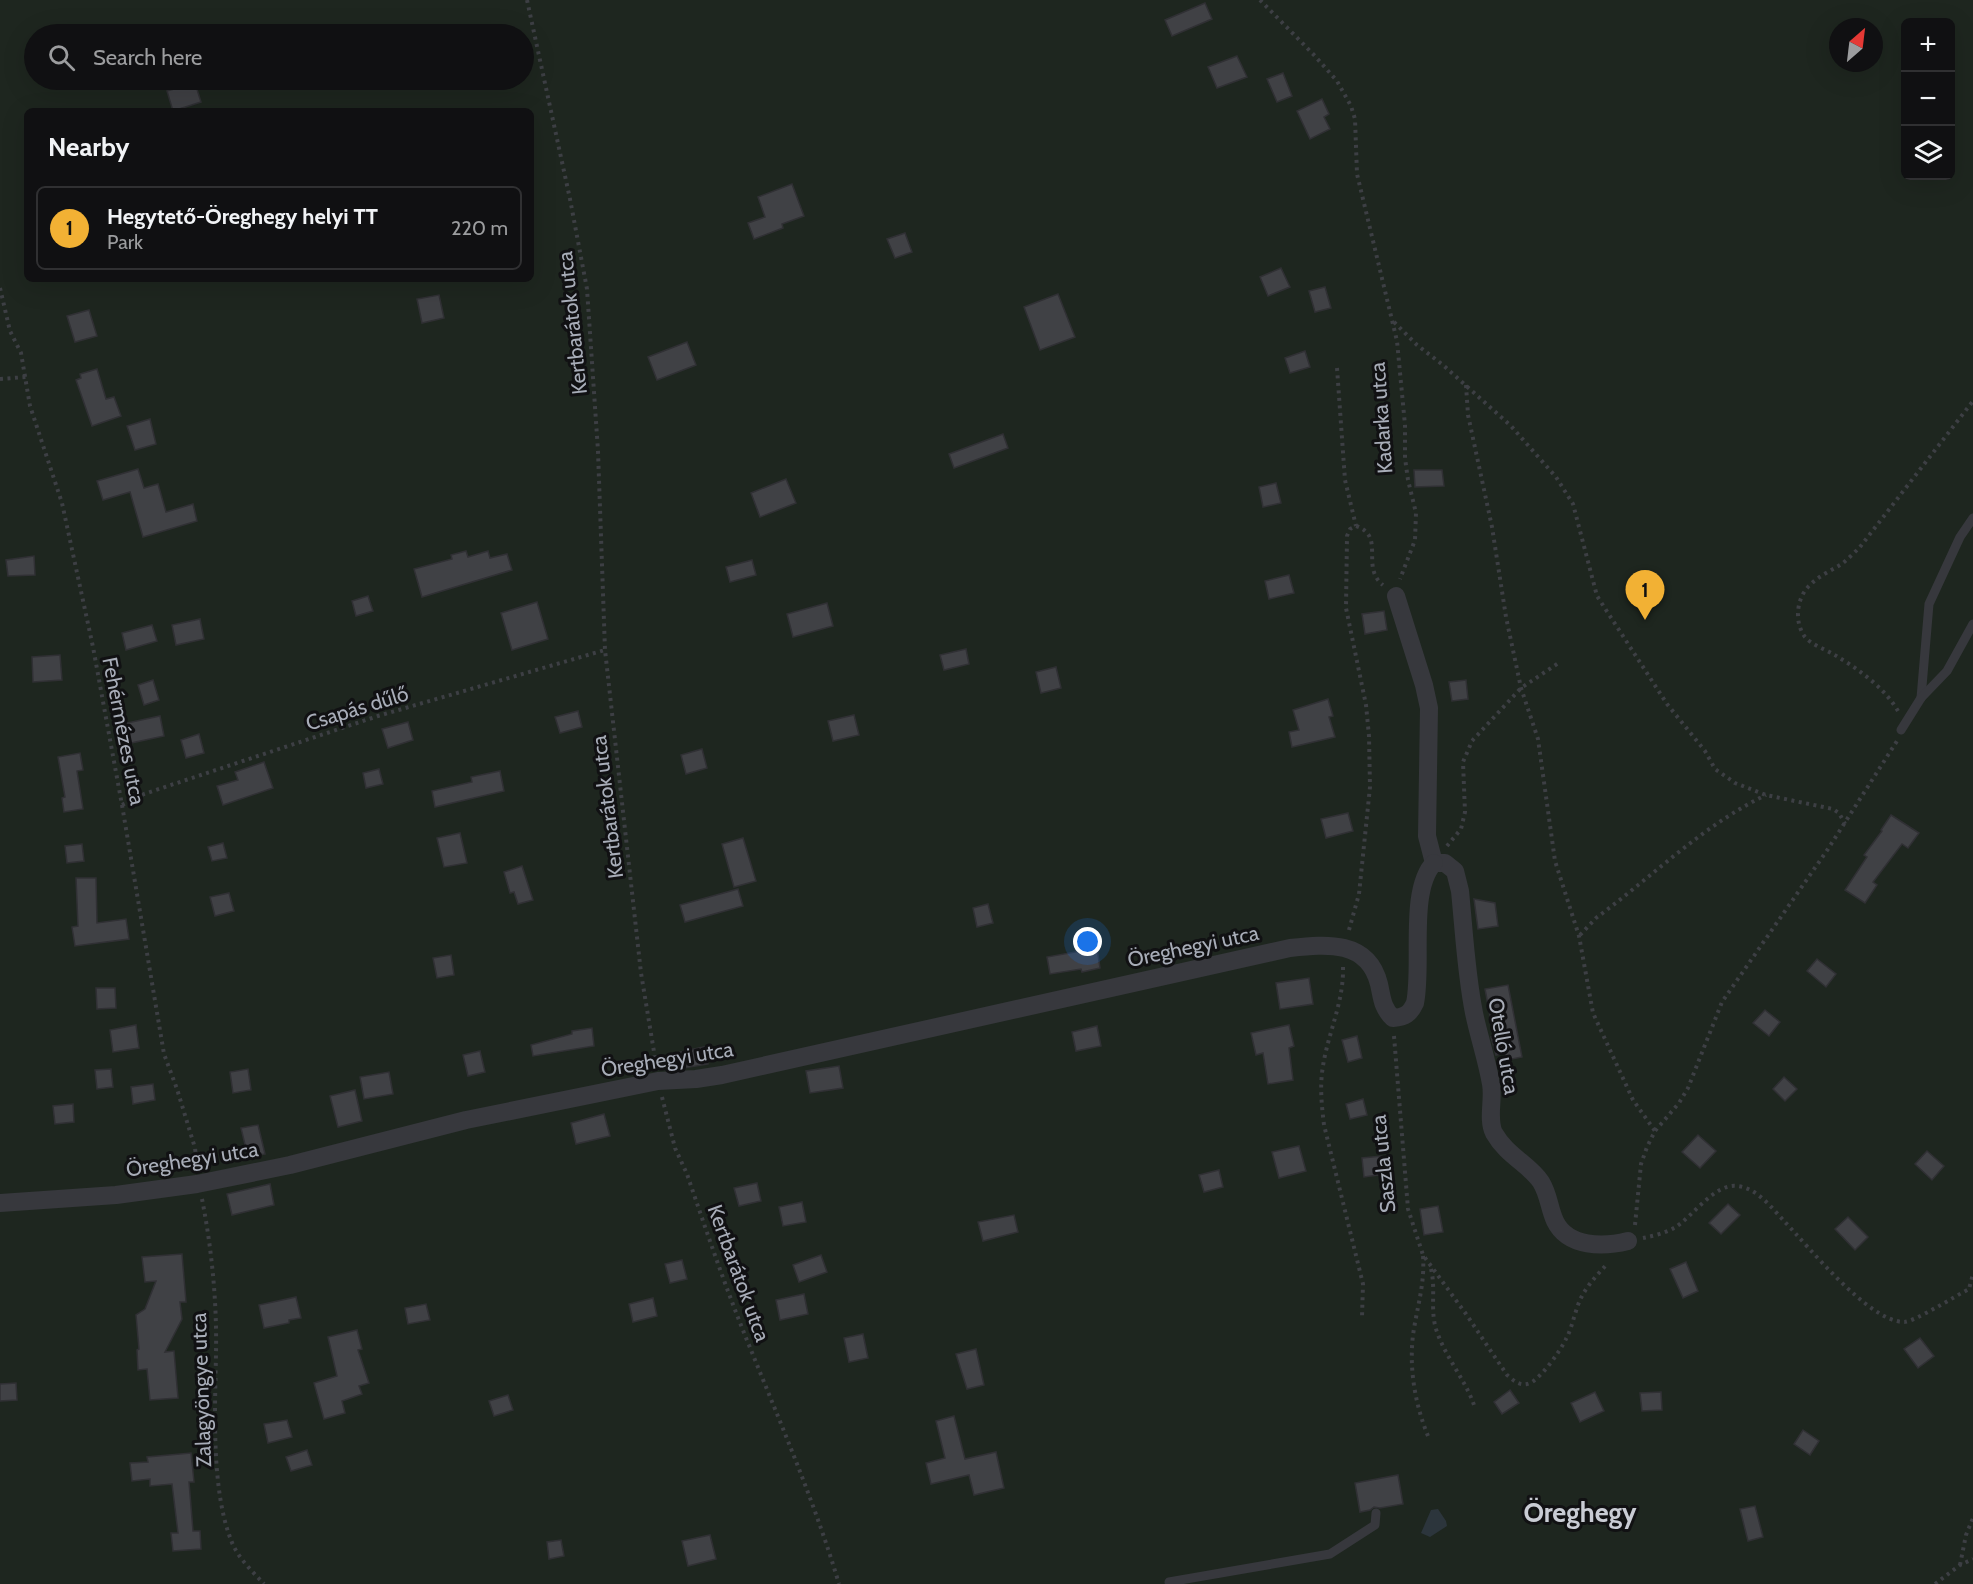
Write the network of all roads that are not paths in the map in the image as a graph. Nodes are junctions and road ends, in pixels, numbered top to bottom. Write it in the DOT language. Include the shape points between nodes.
graph roads {
  1 [pos="1973,518"];
  2 [pos="1396,596"];
  3 [pos="1973,624"];
  4 [pos="1921,698"];
  5 [pos="1901,730"];
  6 [pos="1434,863"];
  7 [pos="0,1203"];
  8 [pos="1628,1241"];
  9 [pos="1376,1513"];
  10 [pos="1169,1582"];
  1 -- 4 [label="lane" via="1929,604"];
  2 -- 6 [label="street" via="1428,708 1427,836"];
  3 -- 4 [label="lane" via="1947,671"];
  4 -- 5 [label="lane"];
  6 -- 7 [label="street, Öreghegyi utca" via="1427,870 1420,898 1415,1003 1409,1014 1401,1017 1392,1018 1386,1012 1377,975 1359,952 1326,945 1290,948 722,1075 658,1081 466,1120 290,1165 197,1184 117,1195"];
  6 -- 8 [label="street, Otelló utca" via="1445,863 1455,871 1460,891 1474,1012 1492,1087 1493,1130 1502,1145 1540,1180 1562,1230 1573,1239 1594,1245"];
  9 -- 10 [label="lane" via="1376,1525 1330,1554"];
}
